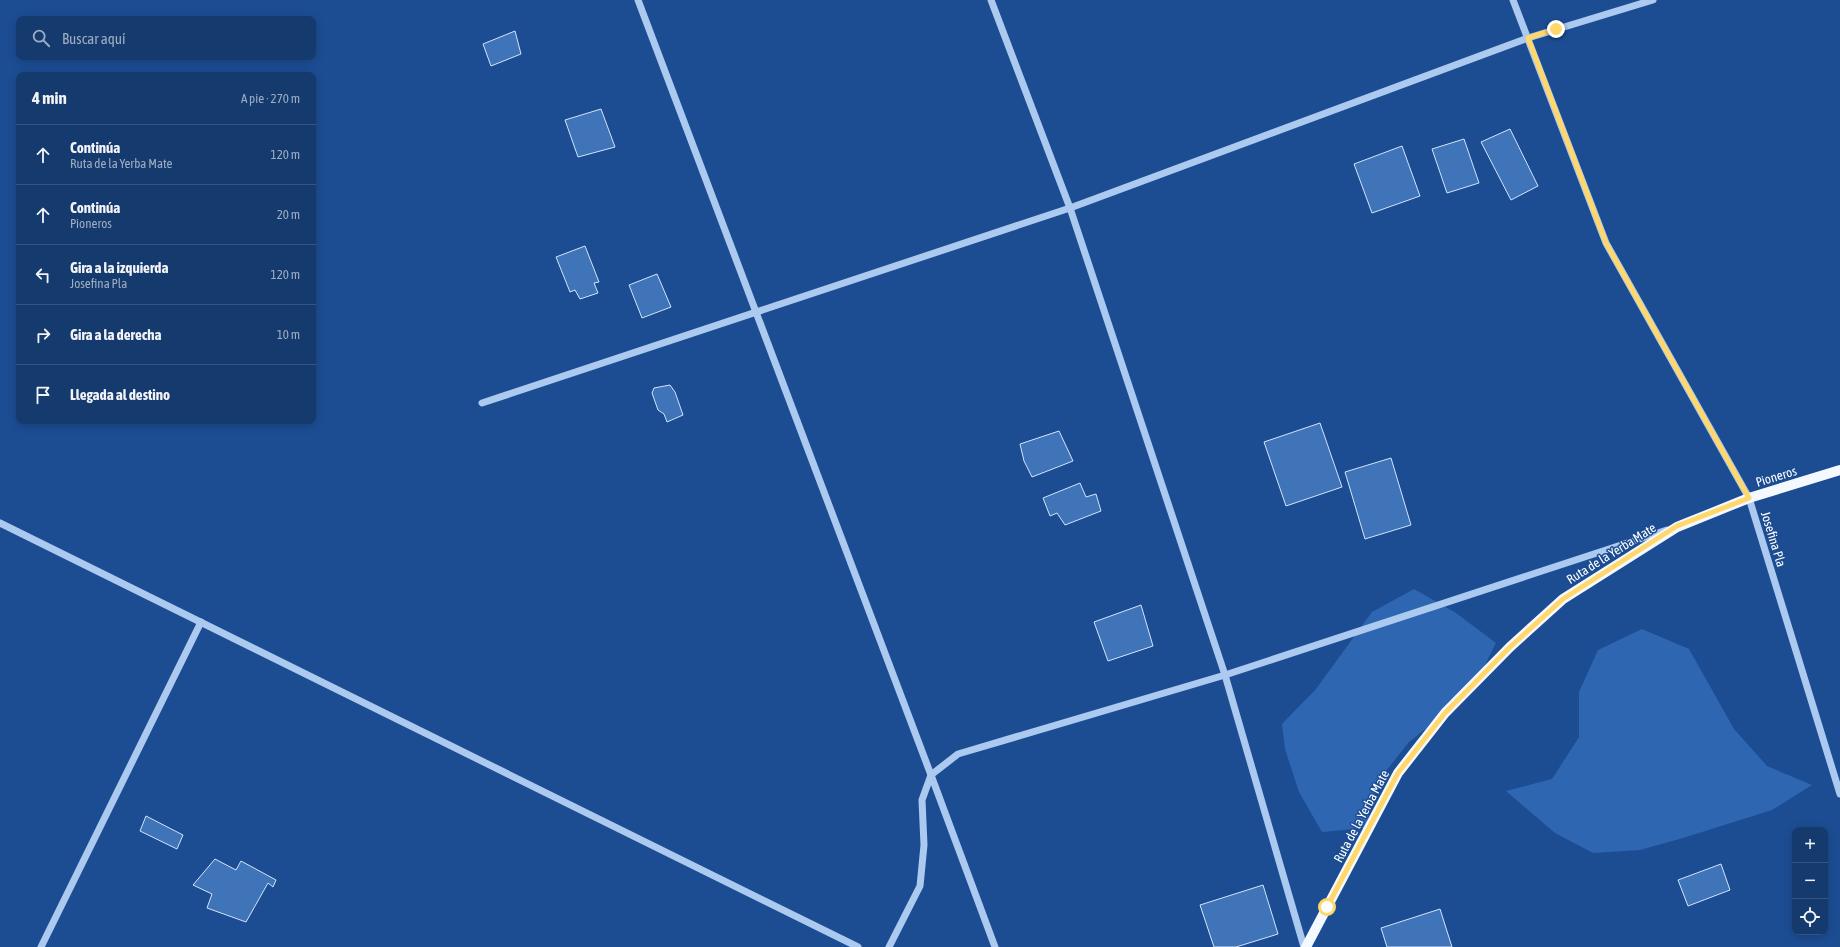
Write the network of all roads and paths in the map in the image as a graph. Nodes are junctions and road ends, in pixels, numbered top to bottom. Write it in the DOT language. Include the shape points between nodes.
graph roads {
  1 [pos="638,0"];
  2 [pos="991,0"];
  3 [pos="1513,0"];
  4 [pos="1653,0"];
  5 [pos="1528,38"];
  6 [pos="1070,208"];
  7 [pos="756,312"];
  8 [pos="482,403"];
  9 [pos="1840,470"];
  10 [pos="1749,498"];
  11 [pos="0,523"];
  12 [pos="1677,526"];
  13 [pos="201,622"];
  14 [pos="1225,675"];
  15 [pos="931,775"];
  16 [pos="1840,794"];
  17 [pos="41,947"];
  18 [pos="858,947"];
  19 [pos="889,947"];
  20 [pos="995,947"];
  21 [pos="1305,947"];
  1 -- 7 [label="street"];
  2 -- 6 [label="street"];
  3 -- 5 [label="street, Josefina Pla"];
  4 -- 5 [label="street"];
  5 -- 6 [label="street"];
  5 -- 10 [label="street, Josefina Pla" via="1606,243"];
  6 -- 7 [label="street"];
  6 -- 14 [label="street"];
  7 -- 8 [label="street"];
  7 -- 15 [label="street"];
  9 -- 10 [label="main road, Pioneros"];
  10 -- 12 [label="main road, Pioneros"];
  10 -- 16 [label="street, Josefina Pla"];
  11 -- 13 [label="street"];
  12 -- 14 [label="street"];
  12 -- 21 [label="main road, Ruta de la Yerba Mate" via="1563,599 1510,647 1445,713 1398,773"];
  13 -- 17 [label="street"];
  13 -- 18 [label="street"];
  14 -- 15 [label="street" via="958,754"];
  14 -- 21 [label="street"];
  15 -- 19 [label="street" via="922,800 924,845 920,886"];
  15 -- 20 [label="street"];
}
